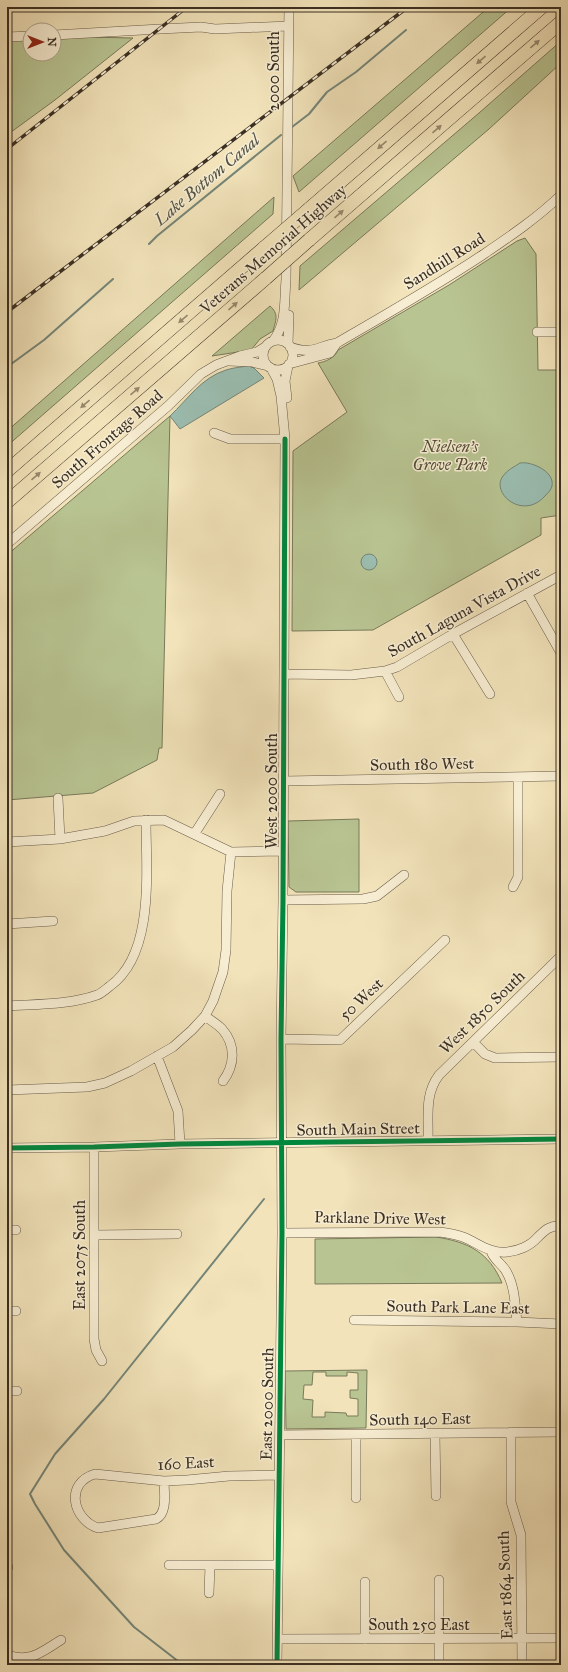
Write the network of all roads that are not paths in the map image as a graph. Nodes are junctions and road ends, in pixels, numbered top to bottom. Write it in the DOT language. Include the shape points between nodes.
graph roads {
  1 [pos="289,7"];
  2 [pos="542,7"];
  3 [pos="561,22"];
  4 [pos="288,26"];
  5 [pos="62,35"];
  6 [pos="22,36"];
  7 [pos="7,37"];
  8 [pos="561,195"];
  9 [pos="286,280"];
  10 [pos="537,332"];
  11 [pos="561,332"];
  12 [pos="273,341"];
  13 [pos="337,343"];
  14 [pos="289,345"];
  15 [pos="265,347"];
  16 [pos="229,360"];
  17 [pos="288,365"];
  18 [pos="269,367"];
  19 [pos="214,433"];
  20 [pos="285,439"];
  21 [pos="7,471"];
  22 [pos="7,502"];
  23 [pos="7,544"];
  24 [pos="561,575"];
  25 [pos="527,593"];
  26 [pos="453,634"];
  27 [pos="561,653"];
  28 [pos="385,671"];
  29 [pos="285,674"];
  30 [pos="490,694"];
  31 [pos="399,697"];
  32 [pos="561,776"];
  33 [pos="518,777"];
  34 [pos="284,781"];
  35 [pos="220,794"];
  36 [pos="58,798"];
  37 [pos="146,820"];
  38 [pos="195,833"];
  39 [pos="60,839"];
  40 [pos="7,842"];
  41 [pos="284,851"];
  42 [pos="231,852"];
  43 [pos="404,875"];
  44 [pos="513,887"];
  45 [pos="284,900"];
  46 [pos="53,921"];
  47 [pos="7,924"];
  48 [pos="445,940"];
  49 [pos="561,956"];
  50 [pos="7,1006"];
  51 [pos="204,1016"];
  52 [pos="281,1039"];
  53 [pos="473,1042"];
  54 [pos="157,1056"];
  55 [pos="561,1057"];
  56 [pos="223,1081"];
  57 [pos="7,1090"];
  58 [pos="561,1139"];
  59 [pos="428,1141"];
  60 [pos="281,1143"];
  61 [pos="180,1144"];
  62 [pos="94,1147"];
  63 [pos="7,1148"];
  64 [pos="561,1226"];
  65 [pos="282,1233"];
  66 [pos="177,1234"];
  67 [pos="95,1235"];
  68 [pos="491,1251"];
  69 [pos="354,1320"];
  70 [pos="517,1322"];
  71 [pos="561,1324"];
  72 [pos="102,1361"];
  73 [pos="7,1391"];
  74 [pos="17,1391"];
  75 [pos="511,1432"];
  76 [pos="561,1432"];
  77 [pos="436,1434"];
  78 [pos="280,1435"];
  79 [pos="356,1435"];
  80 [pos="279,1475"];
  81 [pos="164,1481"];
  82 [pos="436,1496"];
  83 [pos="356,1498"];
  84 [pos="210,1565"];
  85 [pos="278,1565"];
  86 [pos="168,1566"];
  87 [pos="439,1580"];
  88 [pos="365,1582"];
  89 [pos="209,1593"];
  90 [pos="523,1638"];
  91 [pos="561,1638"];
  92 [pos="365,1639"];
  93 [pos="440,1639"];
  94 [pos="61,1640"];
  95 [pos="277,1640"];
  96 [pos="7,1655"];
  97 [pos="277,1665"];
  98 [pos="439,1665"];
  99 [pos="522,1665"];
  1 -- 4 [label="street, 2000 South"];
  2 -- 21 [label="highway, Veterans Memorial Highway, one-way, bridge"];
  22 -- 3 [label="highway, Veterans Memorial Highway, one-way, bridge"];
  4 -- 5 [label="street" via="168,28"];
  4 -- 9 [label="street, 2000 South"];
  6 -- 7 [label="street"];
  8 -- 13 [label="street, Sandhill Road" via="522,229 453,274"];
  9 -- 12 [label="street" via="283,322"];
  9 -- 14 [label="street" via="290,306"];
  10 -- 11 [label="street"];
  12 -- 14 [label="street" via="281,340"];
  12 -- 15 [label="street"];
  13 -- 14 [label="street, Sandhill Road" via="310,351"];
  13 -- 17 [label="street, Sandhill Road" via="330,353"];
  14 -- 17 [label="street" via="292,356"];
  15 -- 16 [label="street, South Frontage Road"];
  15 -- 18 [label="street" via="263,357"];
  16 -- 18 [label="street, South Frontage Road"];
  16 -- 23 [label="street, South Frontage Road" via="201,374 168,406"];
  17 -- 18 [label="street" via="280,369"];
  17 -- 20 [label="street, West 2000 South" via="285,387 289,429"];
  18 -- 20 [label="street, West 2000 South" via="277,379 281,396"];
  19 -- 20 [label="street" via="230,439"];
  20 -- 29 [label="street, West 2000 South"];
  24 -- 25 [label="street, South Laguna Vista Drive"];
  25 -- 26 [label="street, South Laguna Vista Drive"];
  25 -- 27 [label="street"];
  26 -- 28 [label="street, South Laguna Vista Drive" via="397,667"];
  26 -- 30 [label="street"];
  28 -- 29 [label="street, South Laguna Vista Drive" via="351,675"];
  28 -- 31 [label="street"];
  29 -- 34 [label="street, West 2000 South"];
  32 -- 33 [label="street, South 180 West"];
  33 -- 34 [label="street, South 180 West"];
  33 -- 44 [label="street" via="518,877"];
  34 -- 41 [label="street, West 2000 South"];
  35 -- 38 [label="street"];
  36 -- 39 [label="street"];
  37 -- 38 [label="street" via="164,820"];
  37 -- 39 [label="street" via="134,821 105,832"];
  37 -- 50 [label="street" via="145,914 136,952 127,969 115,983 99,994 80,1000"];
  38 -- 42 [label="street"];
  39 -- 40 [label="street"];
  41 -- 42 [label="street"];
  41 -- 45 [label="street, West 2000 South"];
  42 -- 51 [label="street" via="223,972 216,995"];
  43 -- 45 [label="street" via="377,896 363,899"];
  45 -- 52 [label="street, West 2000 South"];
  46 -- 47 [label="street"];
  48 -- 52 [label="street, 50 West" via="340,1040"];
  49 -- 53 [label="street, West 1850 South"];
  51 -- 54 [label="street" via="185,1038"];
  51 -- 56 [label="street" via="221,1028 230,1043 232,1060"];
  52 -- 60 [label="street, West 2000 South"];
  53 -- 55 [label="street" via="485,1054 495,1058"];
  53 -- 59 [label="street, West 1850 South" via="438,1075 429,1094"];
  54 -- 57 [label="street" via="118,1077 88,1087"];
  54 -- 61 [label="street" via="178,1110"];
  58 -- 59 [label="street, South Main Street"];
  59 -- 60 [label="street, South Main Street"];
  60 -- 61 [label="street, South Main Street"];
  60 -- 65 [label="street, East 2000 South"];
  61 -- 62 [label="street, South Main Street"];
  62 -- 63 [label="street, South Main Street"];
  62 -- 67 [label="street, East 2075 South"];
  64 -- 68 [label="street, Parklane Drive West" via="546,1229 538,1238 522,1248 507,1252"];
  65 -- 68 [label="street, Parklane Drive West" via="439,1232 462,1237"];
  65 -- 78 [label="street, East 2000 South"];
  66 -- 67 [label="street"];
  67 -- 72 [label="street, East 2075 South" via="94,1339"];
  68 -- 70 [label="street" via="504,1267 511,1282"];
  69 -- 70 [label="street, South Park Lane East"];
  70 -- 71 [label="street, South Park Lane East"];
  73 -- 74 [label="street"];
  75 -- 76 [label="street, South 140 East"];
  75 -- 77 [label="street, South 140 East"];
  75 -- 90 [label="street, East 1864 South" via="511,1502 521,1535"];
  77 -- 79 [label="street, South 140 East"];
  77 -- 82 [label="street"];
  78 -- 79 [label="street, South 140 East"];
  78 -- 80 [label="street, East 2000 South"];
  79 -- 83 [label="street"];
  80 -- 81 [label="street, 160 East"];
  80 -- 85 [label="street, East 2000 South"];
  81 -- 81 [label="street, 160 East" via="164,1508 156,1518 98,1528 92,1526 79,1512 74,1500 82,1482 94,1474"];
  84 -- 85 [label="street"];
  84 -- 86 [label="street"];
  84 -- 89 [label="street"];
  85 -- 95 [label="street, East 2000 South"];
  87 -- 93 [label="street"];
  88 -- 92 [label="street"];
  90 -- 91 [label="street, South 250 East"];
  90 -- 93 [label="street, South 250 East"];
  90 -- 99 [label="street, East 1864 South"];
  92 -- 93 [label="street, South 250 East"];
  92 -- 95 [label="street, South 250 East"];
  93 -- 98 [label="street"];
  94 -- 96 [label="street" via="33,1657 17,1658"];
  95 -- 97 [label="street, East 2000 South"];
}
